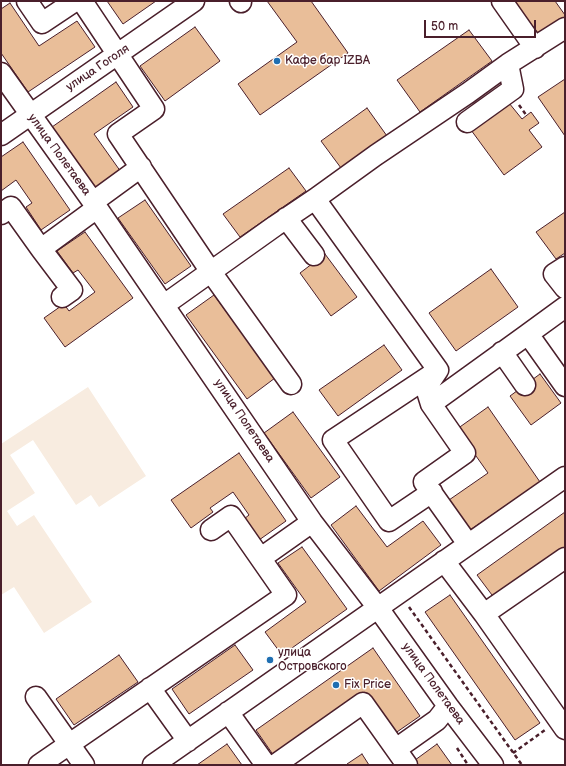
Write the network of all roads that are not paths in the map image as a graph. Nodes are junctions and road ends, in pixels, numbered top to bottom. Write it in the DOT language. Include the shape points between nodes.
graph roads {
  1 [pos="27,1"];
  2 [pos="74,1"];
  3 [pos="82,1"];
  4 [pos="194,1"];
  5 [pos="502,1"];
  6 [pos="565,28"];
  7 [pos="535,48"];
  8 [pos="117,55"];
  9 [pos="508,64"];
  10 [pos="1,73"];
  11 [pos="30,114"];
  12 [pos="468,122"];
  13 [pos="1,134"];
  14 [pos="141,167"];
  15 [pos="315,199"];
  16 [pos="95,205"];
  17 [pos="1,214"];
  18 [pos="286,218"];
  19 [pos="41,249"];
  20 [pos="314,255"];
  21 [pos="565,267"];
  22 [pos="211,272"];
  23 [pos="565,288"];
  24 [pos="62,297"];
  25 [pos="164,305"];
  26 [pos="565,307"];
  27 [pos="528,334"];
  28 [pos="502,352"];
  29 [pos="438,370"];
  30 [pos="291,384"];
  31 [pos="525,385"];
  32 [pos="565,386"];
  33 [pos="431,404"];
  34 [pos="565,477"];
  35 [pos="432,492"];
  36 [pos="312,522"];
  37 [pos="211,530"];
  38 [pos="468,544"];
  39 [pos="261,558"];
  40 [pos="565,558"];
  41 [pos="444,562"];
  42 [pos="378,608"];
  43 [pos="484,614"];
  44 [pos="150,688"];
  45 [pos="36,697"];
  46 [pos="448,706"];
  47 [pos="228,712"];
  48 [pos="562,724"];
  49 [pos="188,741"];
  50 [pos="70,744"];
  51 [pos="401,757"];
  52 [pos="39,765"];
  53 [pos="84,765"];
  54 [pos="153,765"];
  55 [pos="266,765"];
  56 [pos="275,765"];
  57 [pos="493,765"];
  1 -- 2 [label="street" via="42,23"];
  3 -- 8 [label="street"];
  4 -- 8 [label="street, улица Гоголя"];
  5 -- 7 [label="street"];
  6 -- 7 [label="street"];
  7 -- 9 [label="street"];
  8 -- 11 [label="street, улица Гоголя"];
  8 -- 14 [label="street" via="154,109 118,134"];
  9 -- 12 [label="street" via="513,89"];
  9 -- 15 [label="street" via="465,89"];
  10 -- 11 [label="street, улица Полетаева"];
  11 -- 13 [label="street, улица Гоголя"];
  11 -- 16 [label="street, улица Полетаева"];
  14 -- 16 [label="street"];
  14 -- 22 [label="street"];
  15 -- 18 [label="street"];
  15 -- 29 [label="street"];
  16 -- 19 [label="street"];
  16 -- 25 [label="street, улица Полетаева"];
  17 -- 19 [label="street" via="11,208"];
  18 -- 20 [label="street"];
  18 -- 22 [label="street"];
  19 -- 24 [label="street" via="72,290"];
  21 -- 23 [label="street" via="554,274"];
  22 -- 25 [label="street"];
  22 -- 30 [label="street"];
  25 -- 36 [label="street, улица Полетаева"];
  26 -- 27 [label="street"];
  27 -- 28 [label="street"];
  27 -- 32 [label="street"];
  28 -- 31 [label="street"];
  28 -- 33 [label="street"];
  29 -- 33 [label="street" via="426,388"];
  29 -- 35 [label="street" via="333,440 389,521"];
  33 -- 35 [label="street" via="465,453 424,482"];
  34 -- 38 [label="street"];
  35 -- 38 [label="street"];
  36 -- 39 [label="street"];
  36 -- 42 [label="street, улица Полетаева"];
  37 -- 39 [label="street" via="231,516"];
  38 -- 41 [label="street"];
  39 -- 44 [label="street" via="286,595"];
  40 -- 43 [label="street"];
  41 -- 42 [label="street"];
  41 -- 43 [label="street"];
  42 -- 46 [label="street, улица Полетаева"];
  42 -- 47 [label="street"];
  43 -- 48 [label="street"];
  44 -- 49 [label="street"];
  44 -- 50 [label="street"];
  45 -- 50 [label="street"];
  46 -- 51 [label="street"];
  46 -- 57 [label="street, улица Полетаева"];
  47 -- 49 [label="street"];
  47 -- 55 [label="street"];
  49 -- 54 [label="street"];
  50 -- 52 [label="street"];
  50 -- 53 [label="street"];
  51 -- 56 [label="street" via="363,704"];
}
